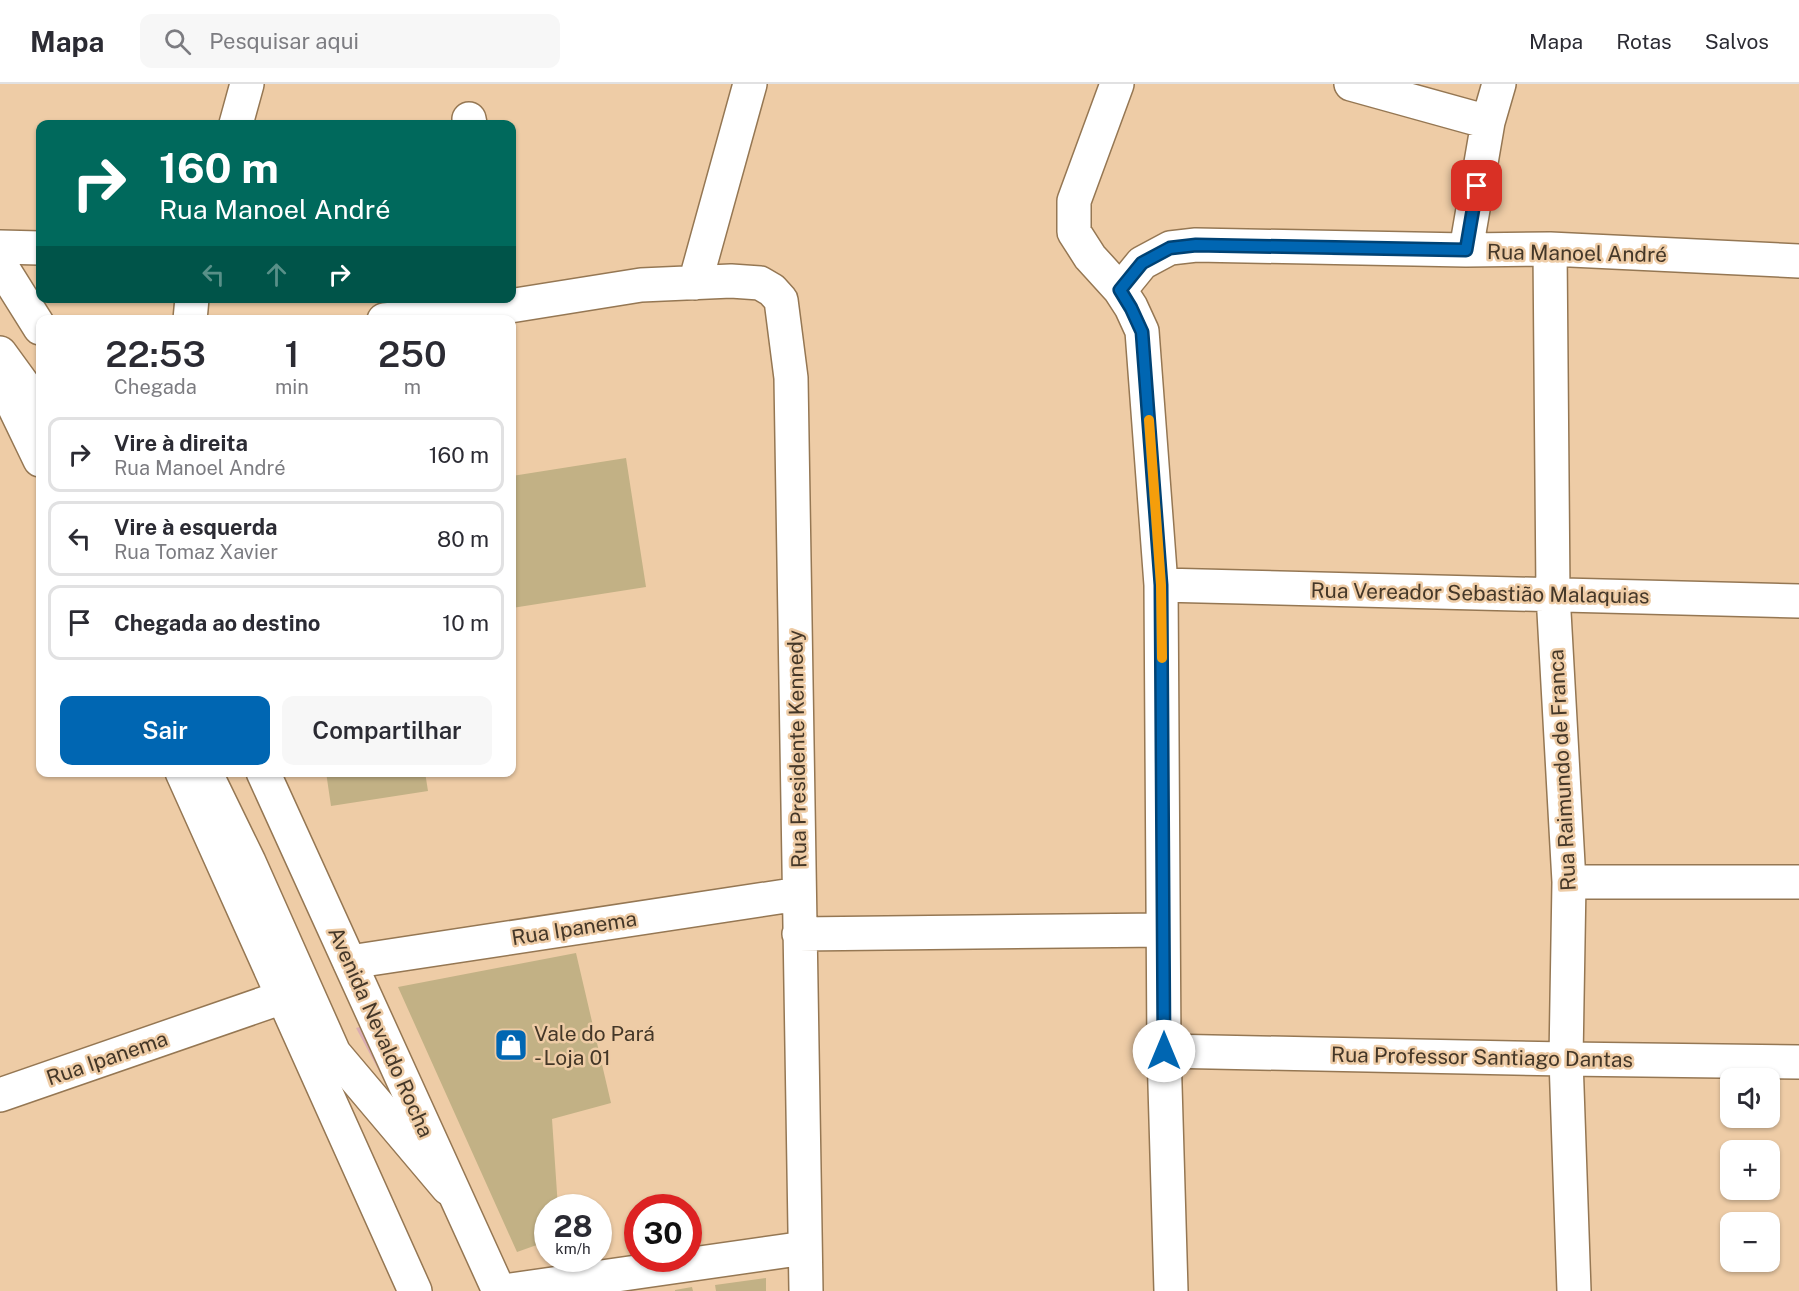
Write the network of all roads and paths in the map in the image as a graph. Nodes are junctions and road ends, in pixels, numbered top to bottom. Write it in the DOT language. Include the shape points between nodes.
graph roads {
  1 [pos="247,84"];
  2 [pos="750,84"];
  3 [pos="1117,84"];
  4 [pos="1351,84"];
  5 [pos="1499,84"];
  6 [pos="237,120"];
  7 [pos="1488,122"];
  8 [pos="0,247"];
  9 [pos="36,248"];
  10 [pos="1550,249"];
  11 [pos="1466,250"];
  12 [pos="1799,261"];
  13 [pos="0,264"];
  14 [pos="695,283"];
  15 [pos="1120,290"];
  16 [pos="516,301"];
  17 [pos="491,304"];
  18 [pos="417,315"];
  19 [pos="36,322"];
  20 [pos="1,374"];
  21 [pos="36,405"];
  22 [pos="36,451"];
  23 [pos="1161,585"];
  24 [pos="1553,594"];
  25 [pos="1799,601"];
  26 [pos="184,777"];
  27 [pos="209,777"];
  28 [pos="229,777"];
  29 [pos="265,777"];
  30 [pos="249,862"];
  31 [pos="1569,882"];
  32 [pos="1799,882"];
  33 [pos="799,894"];
  34 [pos="1163,930"];
  35 [pos="799,934"];
  36 [pos="350,962"];
  37 [pos="283,997"];
  38 [pos="1164,1051"];
  39 [pos="334,1053"];
  40 [pos="1566,1059"];
  41 [pos="1799,1062"];
  42 [pos="0,1095"];
  43 [pos="348,1142"];
  44 [pos="458,1201"];
  45 [pos="805,1248"];
  46 [pos="415,1291"];
  47 [pos="499,1291"];
  48 [pos="504,1291"];
  49 [pos="806,1291"];
  50 [pos="1171,1291"];
  51 [pos="1574,1291"];
  1 -- 6 [label="main road"];
  2 -- 14 [label="main road"];
  3 -- 15 [label="main road" via="1074,201 1074,232"];
  4 -- 7 [label="main road"];
  5 -- 7 [label="main road"];
  7 -- 11 [label="main road"];
  8 -- 9 [label="main road"];
  10 -- 11 [label="main road, Rua Manoel André"];
  10 -- 12 [label="main road, Rua Manoel André"];
  10 -- 24 [label="main road, Rua Raimundo de Franca"];
  11 -- 15 [label="main road, Rua Manoel André" via="1196,245 1170,248 1142,263"];
  13 -- 19 [label="main road"];
  14 -- 16 [label="main road, Rua Presidente Kennedy" via="624,287"];
  14 -- 33 [label="main road, Rua Presidente Kennedy" via="760,283 781,300 791,378"];
  15 -- 23 [label="main road" via="1142,332"];
  17 -- 18 [label="main road, Rua Presidente Kennedy"];
  20 -- 21 [label="main road"];
  20 -- 22 [label="main road"];
  23 -- 24 [label="main road, Rua Vereador Sebastião Malaquias"];
  23 -- 34 [label="main road"];
  24 -- 25 [label="main road, Rua Vereador Sebastião Malaquias"];
  24 -- 31 [label="main road, Rua Raimundo de Franca"];
  26 -- 37 [label="main road"];
  27 -- 30 [label="main road"];
  28 -- 30 [label="main road"];
  29 -- 36 [label="main road, Avenida Nevaldo Rocha"];
  30 -- 39 [label="main road"];
  31 -- 32 [label="main road"];
  31 -- 40 [label="main road, Rua Raimundo de Franca"];
  33 -- 35 [label="main road, Rua Presidente Kennedy"];
  33 -- 36 [label="main road, Rua Ipanema"];
  34 -- 35 [label="main road"];
  34 -- 38 [label="main road"];
  35 -- 45 [label="main road, Rua Presidente Kennedy"];
  36 -- 44 [label="main road, Avenida Nevaldo Rocha"];
  37 -- 42 [label="main road, Rua Ipanema"];
  37 -- 43 [label="main road"];
  38 -- 40 [label="main road, Rua Professor Santiago Dantas"];
  38 -- 50 [label="main road"];
  39 -- 43 [label="main road"];
  39 -- 44 [label="main road"];
  40 -- 41 [label="main road, Rua Professor Santiago Dantas"];
  40 -- 51 [label="main road, Rua Raimundo de Franca"];
  43 -- 46 [label="main road"];
  44 -- 47 [label="main road, Avenida Nevaldo Rocha"];
  45 -- 48 [label="main road"];
  45 -- 49 [label="main road, Rua Presidente Kennedy"];
}
